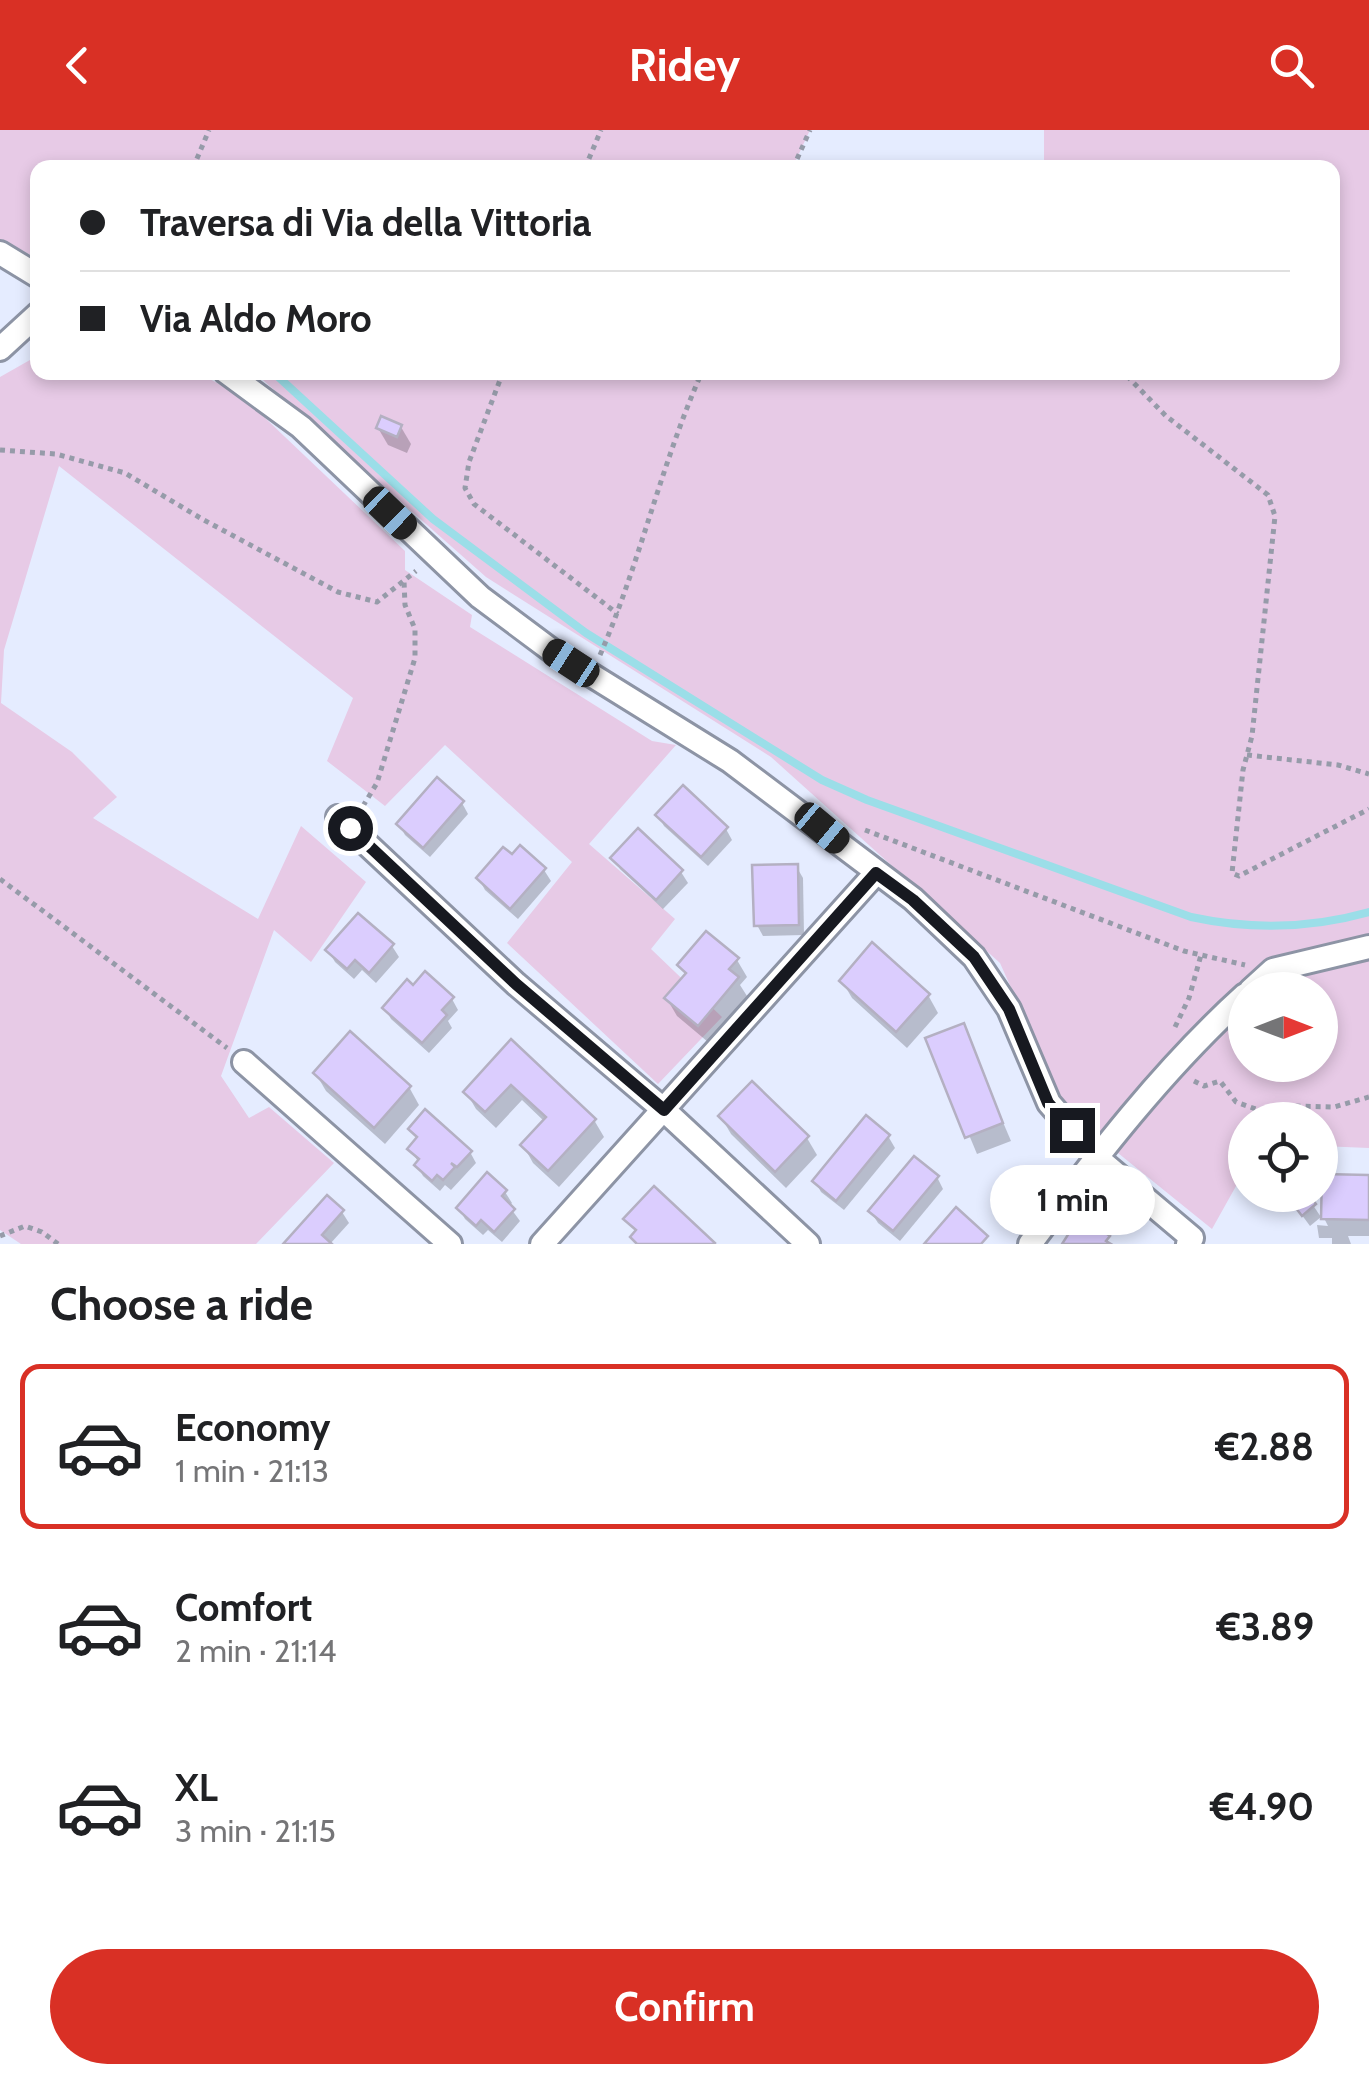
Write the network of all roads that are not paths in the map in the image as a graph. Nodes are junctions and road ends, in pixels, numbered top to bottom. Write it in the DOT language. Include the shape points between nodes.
graph roads {
  1 [pos="0,253"];
  2 [pos="30,271"];
  3 [pos="30,321"];
  4 [pos="0,349"];
  5 [pos="237,380"];
  6 [pos="344,822"];
  7 [pos="876,873"];
  8 [pos="1369,947"];
  9 [pos="1271,972"];
  10 [pos="1228,1011"];
  11 [pos="244,1062"];
  12 [pos="664,1110"];
  13 [pos="1096,1157"];
  14 [pos="450,1244"];
  15 [pos="542,1244"];
  16 [pos="808,1244"];
  17 [pos="1030,1244"];
  18 [pos="1188,1244"];
  1 -- 2 [label="street"];
  3 -- 4 [label="street"];
  5 -- 7 [label="street" via="301,427 480,597 591,676 730,761"];
  6 -- 12 [label="street" via="516,984"];
  7 -- 12 [label="street"];
  7 -- 13 [label="street" via="974,957 1009,1009 1048,1103"];
  8 -- 9 [label="street"];
  10 -- 13 [label="street"];
  11 -- 14 [label="street"];
  12 -- 15 [label="street"];
  12 -- 16 [label="street"];
  13 -- 17 [label="street"];
  13 -- 18 [label="street" via="1192,1238"];
}
